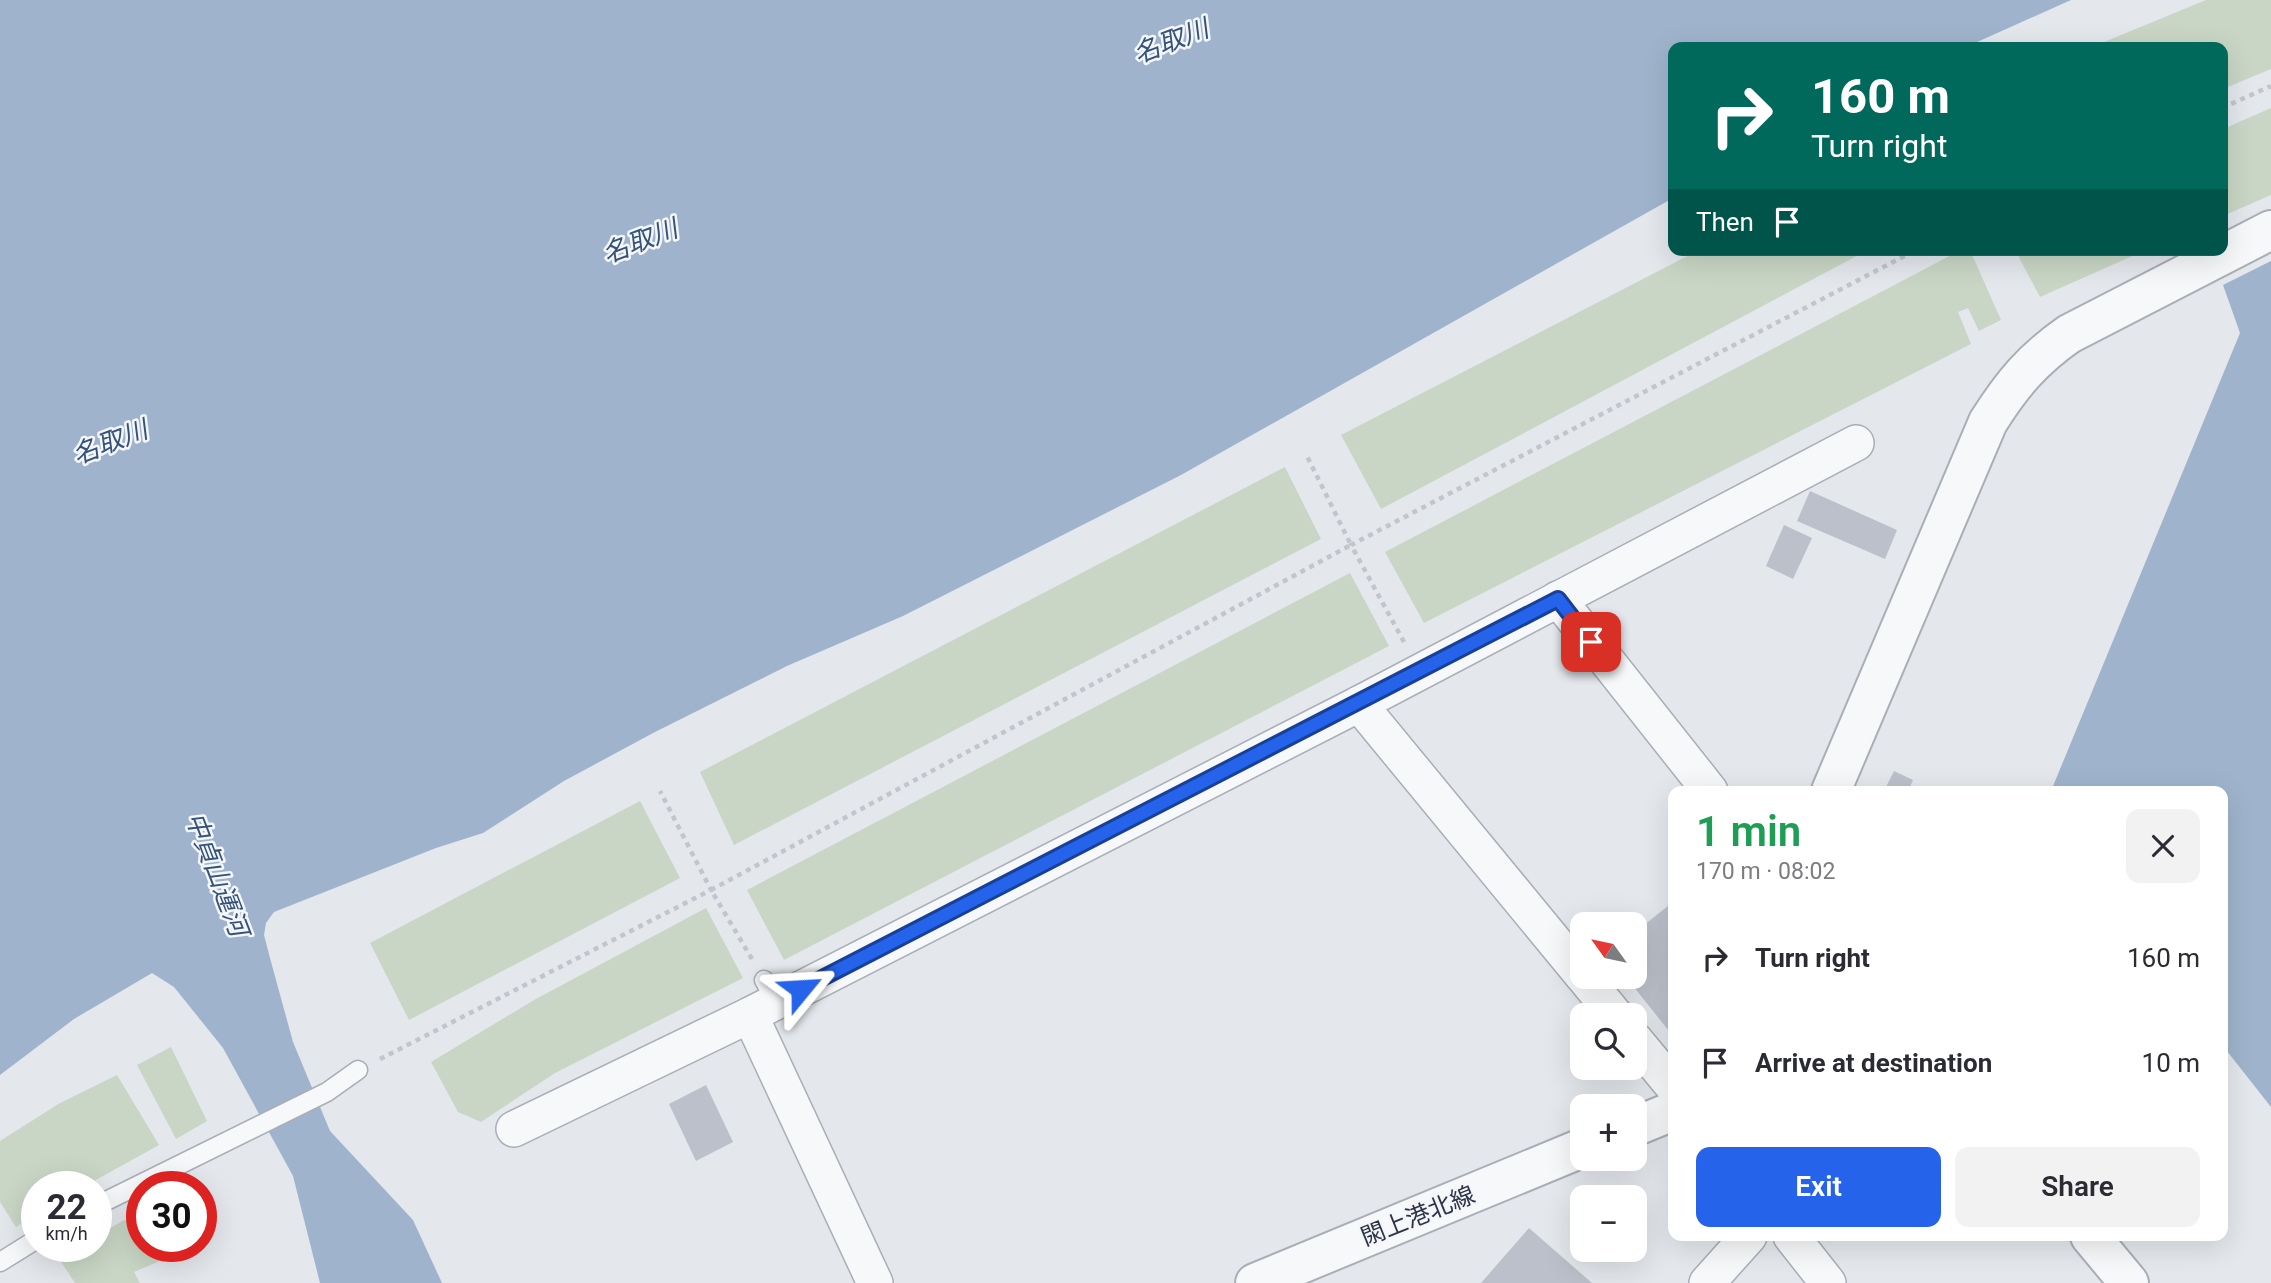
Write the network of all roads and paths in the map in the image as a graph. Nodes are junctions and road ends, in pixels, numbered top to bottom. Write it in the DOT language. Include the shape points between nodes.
graph roads {
  1 [pos="2271,86"];
  2 [pos="2228,105"];
  3 [pos="2271,230"];
  4 [pos="2228,252"];
  5 [pos="1905,256"];
  6 [pos="2220,256"];
  7 [pos="1856,443"];
  8 [pos="1306,454"];
  9 [pos="1351,545"];
  10 [pos="1558,599"];
  11 [pos="1400,636"];
  12 [pos="1359,704"];
  13 [pos="1706,786"];
  14 [pos="1834,786"];
  15 [pos="660,791"];
  16 [pos="711,890"];
  17 [pos="1570,961"];
  18 [pos="1593,989"];
  19 [pos="763,999"];
  20 [pos="1605,1003"];
  21 [pos="1647,1055"];
  22 [pos="358,1070"];
  23 [pos="1668,1080"];
  24 [pos="1668,1113"];
  25 [pos="1647,1122"];
  26 [pos="514,1129"];
  27 [pos="1570,1153"];
  28 [pos="112,1198"];
  29 [pos="1745,1241"];
  30 [pos="1795,1241"];
  31 [pos="2094,1241"];
  32 [pos="21,1249"];
  33 [pos="0,1262"];
  34 [pos="875,1283"];
  35 [pos="1255,1283"];
  36 [pos="1707,1283"];
  37 [pos="1828,1283"];
  38 [pos="2129,1283"];
  1 -- 2 [label="path"];
  3 -- 4 [label="street"];
  5 -- 9 [label="path"];
  6 -- 14 [label="street" via="2069,334 2016,379 1988,422"];
  7 -- 10 [label="street"];
  8 -- 9 [label="path"];
  9 -- 11 [label="path"];
  9 -- 16 [label="path"];
  10 -- 12 [label="street"];
  10 -- 13 [label="street"];
  12 -- 17 [label="street"];
  12 -- 19 [label="street"];
  15 -- 16 [label="path"];
  16 -- 19 [label="path"];
  16 -- 22 [label="path"];
  18 -- 20 [label="street"];
  19 -- 26 [label="street"];
  19 -- 34 [label="street"];
  21 -- 23 [label="street"];
  22 -- 28 [label="lane" via="327,1092"];
  24 -- 25 [label="street"];
  27 -- 35 [label="street, 閖上港北線"];
  29 -- 36 [label="street"];
  30 -- 37 [label="street"];
  31 -- 38 [label="street"];
  32 -- 33 [label="lane"];
}
